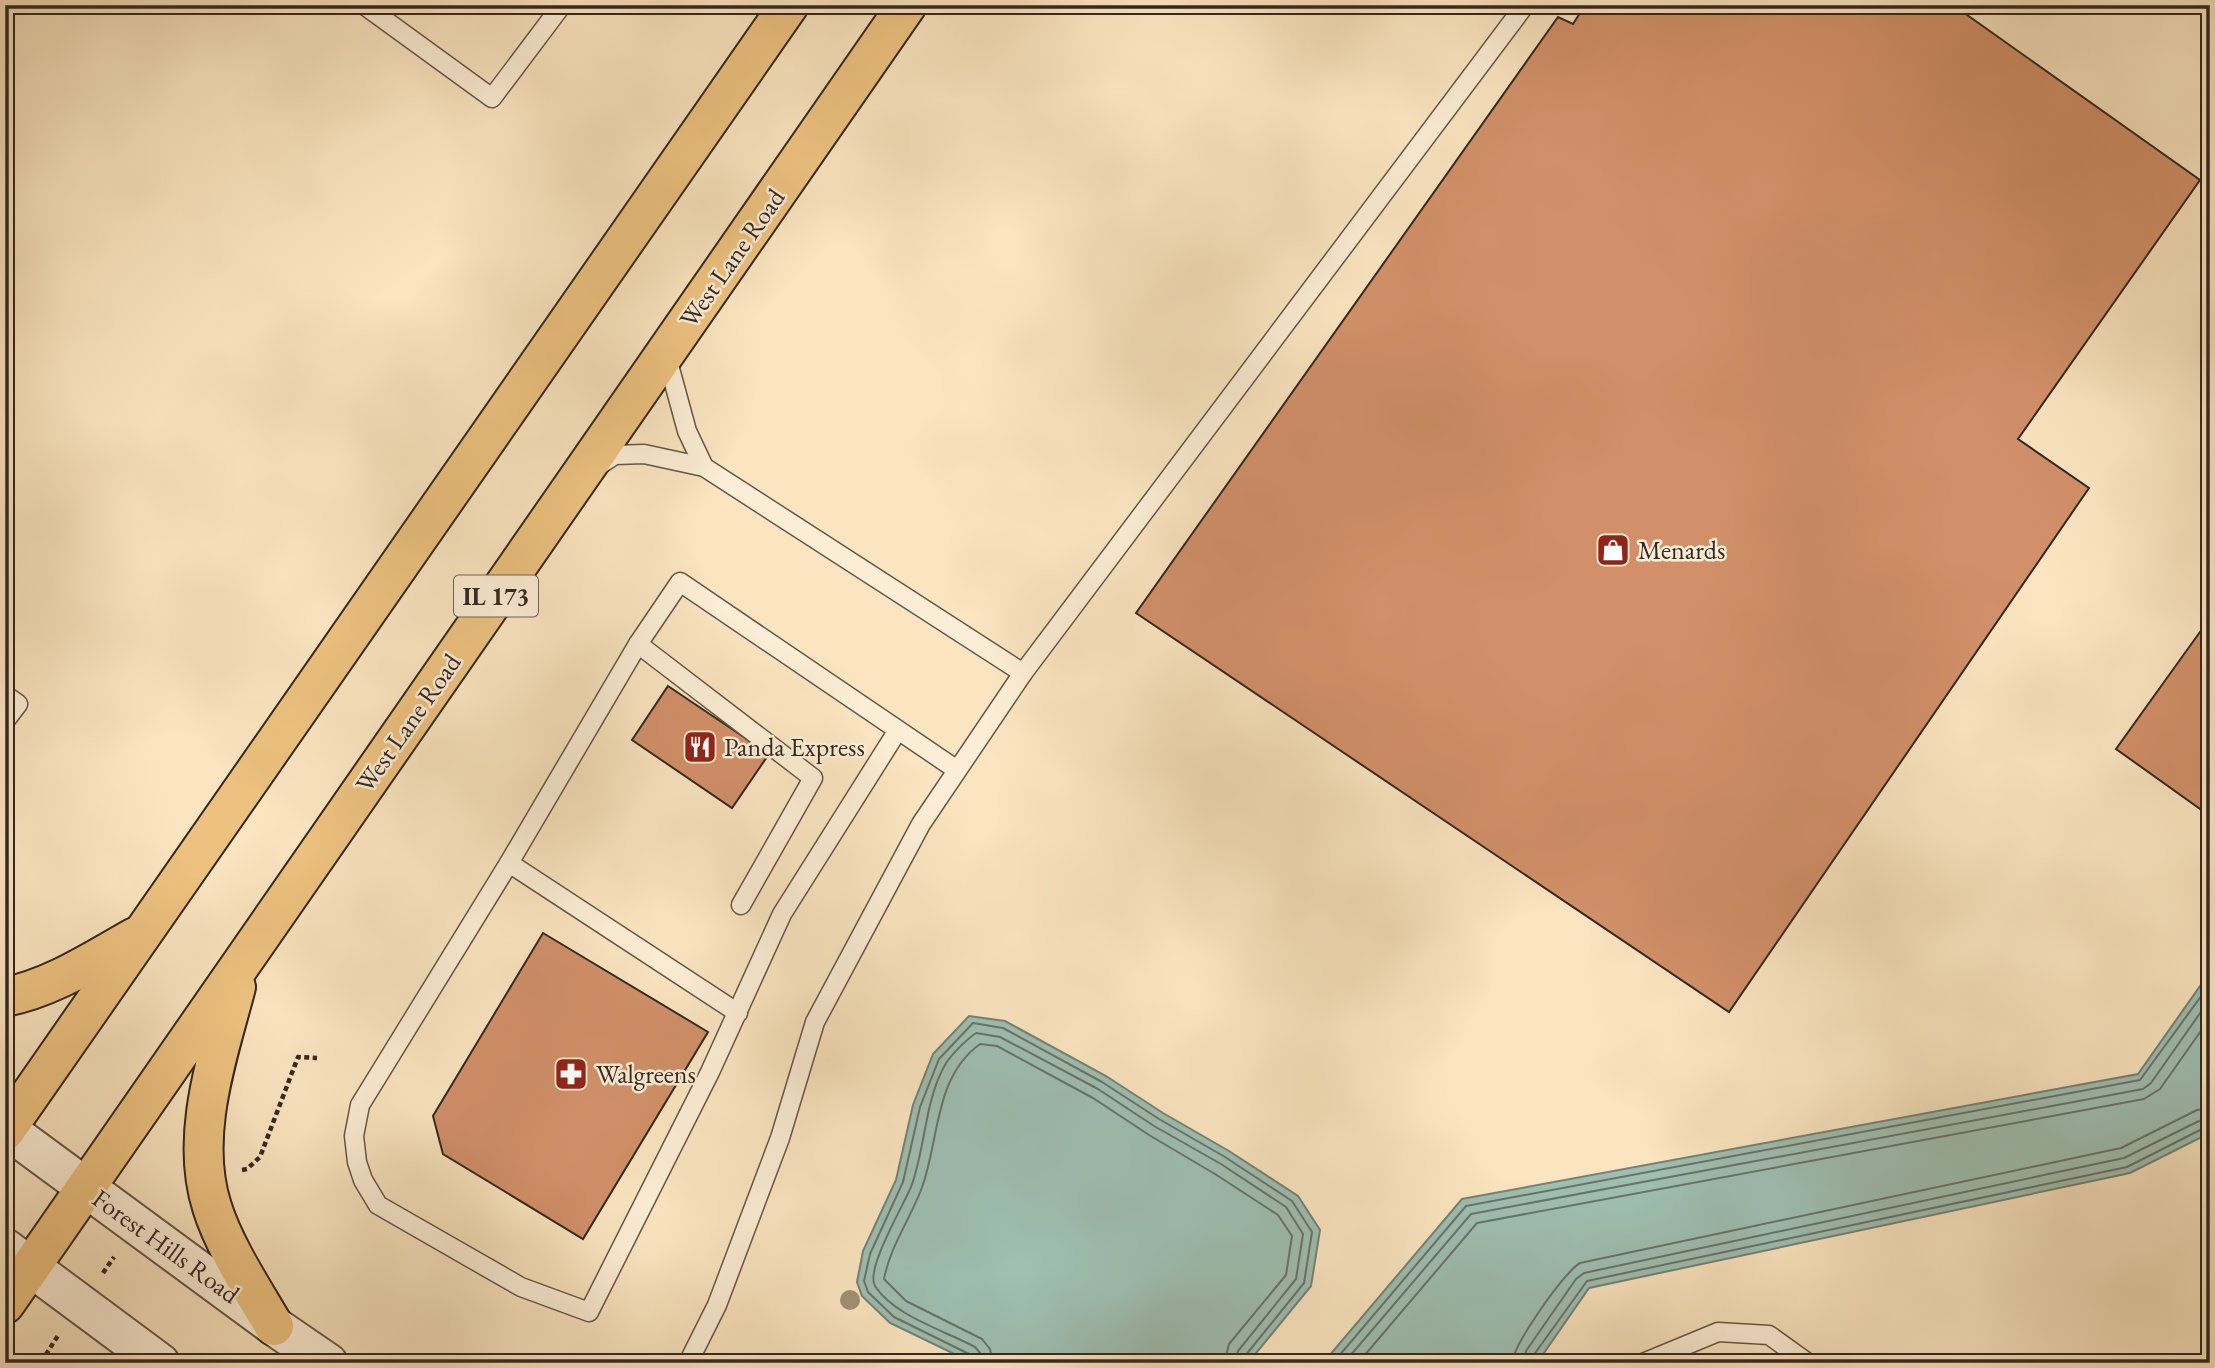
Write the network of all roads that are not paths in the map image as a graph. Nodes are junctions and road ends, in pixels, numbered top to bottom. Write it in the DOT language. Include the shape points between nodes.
graph roads {
  1 [pos="364,5"];
  2 [pos="562,5"];
  3 [pos="789,5"];
  4 [pos="1525,5"];
  5 [pos="903,11"];
  6 [pos="666,352"];
  7 [pos="704,467"];
  8 [pos="579,478"];
  9 [pos="638,644"];
  10 [pos="1023,673"];
  11 [pos="5,695"];
  12 [pos="5,721"];
  13 [pos="898,730"];
  14 [pos="957,770"];
  15 [pos="509,863"];
  16 [pos="741,905"];
  17 [pos="142,932"];
  18 [pos="244,960"];
  19 [pos="5,997"];
  20 [pos="738,1013"];
  21 [pos="6,1129"];
  22 [pos="86,1187"];
  23 [pos="18,1258"];
  24 [pos="5,1304"];
  25 [pos="274,1325"];
  26 [pos="160,1363"];
  27 [pos="328,1363"];
  28 [pos="688,1363"];
  29 [pos="1643,1363"];
  30 [pos="1808,1363"];
  1 -- 2 [label="lane" via="492,98"];
  3 -- 17 [label="main road"];
  4 -- 10 [label="lane"];
  5 -- 6 [label="main road, West Lane Road / IL 173"];
  6 -- 7 [label="lane" via="687,431"];
  6 -- 8 [label="main road, West Lane Road / IL 173"];
  7 -- 8 [label="lane" via="644,454 615,455"];
  7 -- 10 [label="lane"];
  8 -- 18 [label="main road, West Lane Road / IL 173"];
  9 -- 13 [label="lane" via="680,582"];
  9 -- 15 [label="lane"];
  9 -- 16 [label="lane" via="813,778"];
  10 -- 14 [label="lane"];
  11 -- 12 [label="lane" via="18,704"];
  13 -- 14 [label="lane"];
  13 -- 20 [label="lane" via="782,914"];
  14 -- 28 [label="lane" via="921,824 815,1022 775,1151 717,1305"];
  15 -- 20 [label="lane"];
  15 -- 20 [label="lane" via="360,1105 354,1136 357,1162 378,1205 521,1287 589,1312"];
  17 -- 19 [label="main road" via="81,967 26,993"];
  17 -- 21 [label="main road"];
  18 -- 22 [label="main road, West Lane Road / IL 173"];
  18 -- 25 [label="main road" via="212,1080 205,1125 205,1174 212,1208"];
  21 -- 22 [label="street, Forest Hills Road"];
  22 -- 23 [label="main road, West Lane Road / IL 173"];
  22 -- 25 [label="street, Forest Hills Road"];
  23 -- 24 [label="main road, West Lane Road / IL 173"];
  23 -- 26 [label="street"];
  25 -- 27 [label="street, Forest Hills Road"];
  29 -- 30 [label="lane" via="1718,1332 1769,1335"];
}
